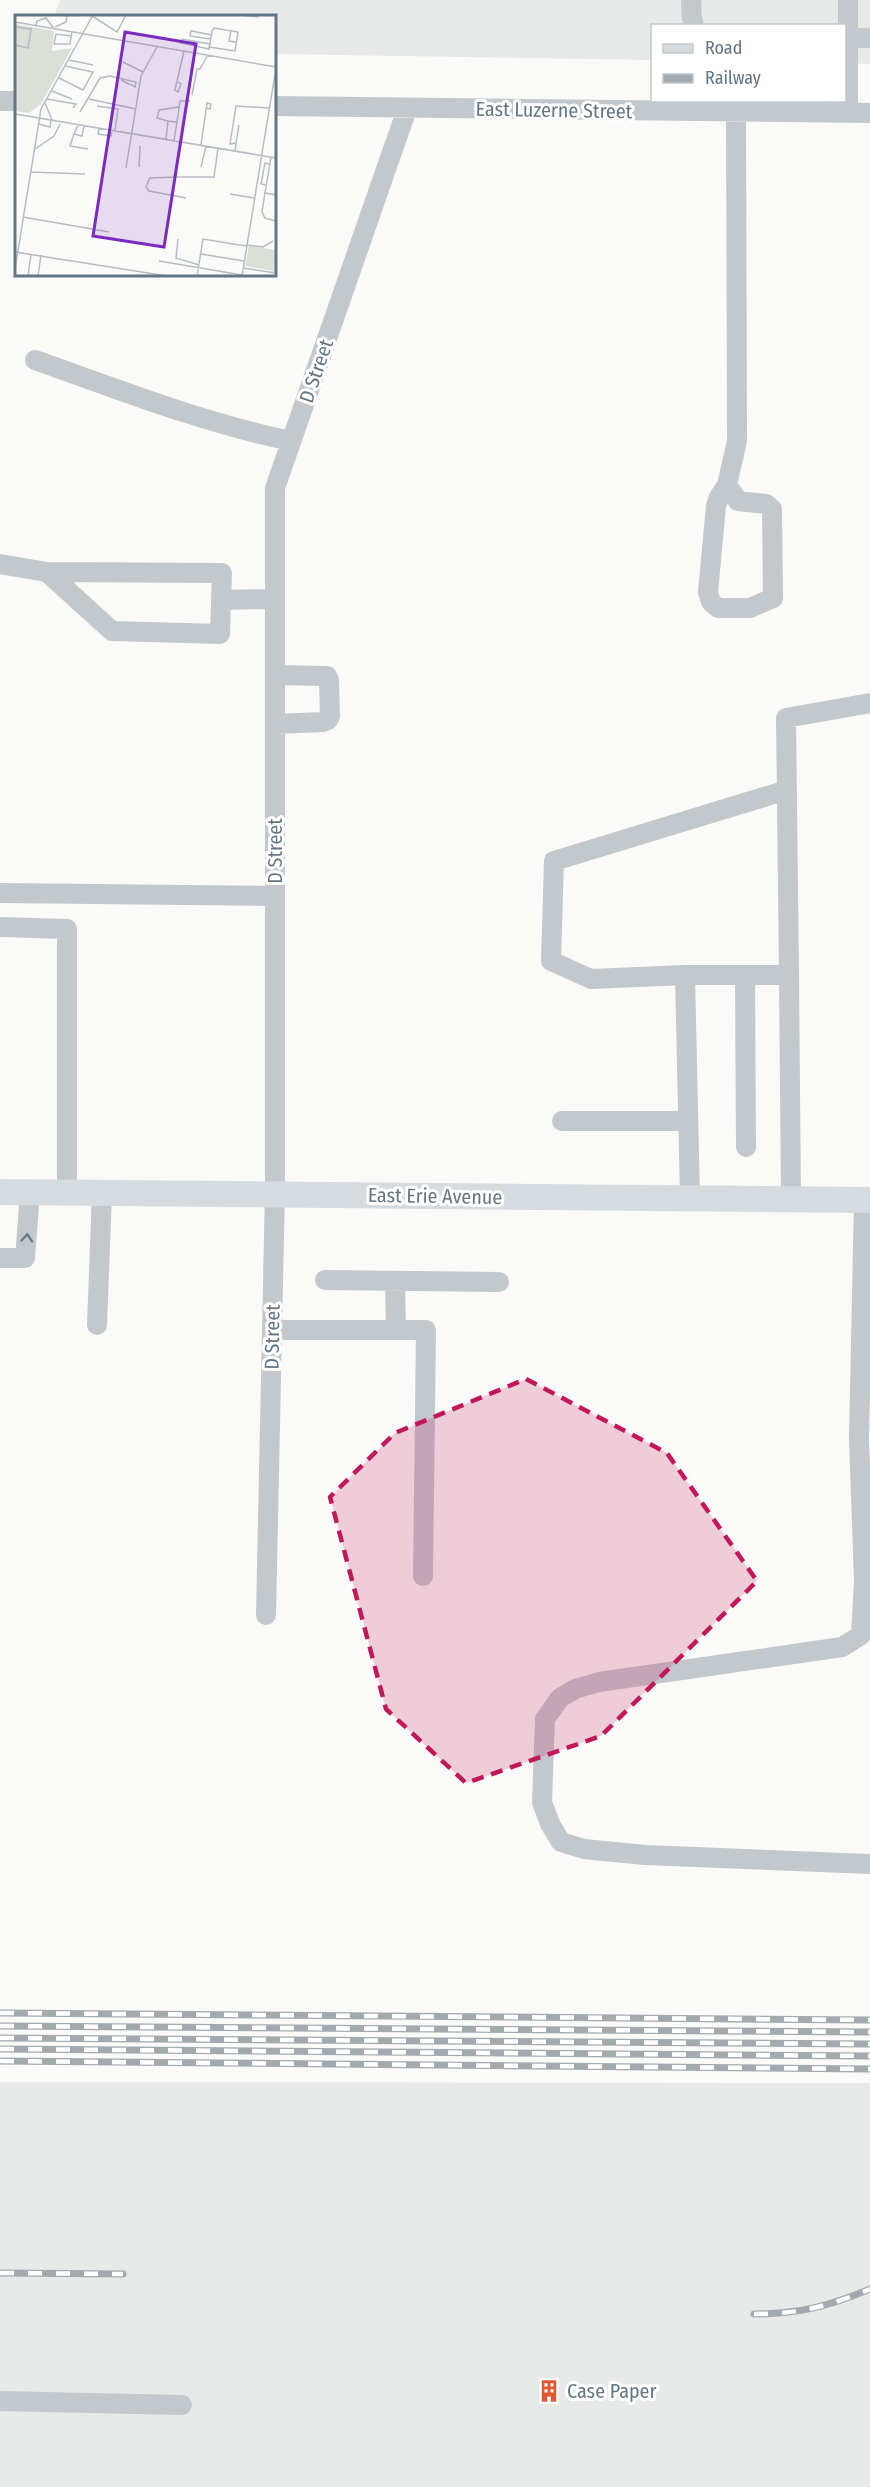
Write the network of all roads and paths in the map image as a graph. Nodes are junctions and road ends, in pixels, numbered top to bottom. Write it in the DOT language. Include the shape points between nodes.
graph roads {
  1 [pos="691,0"];
  2 [pos="848,0"];
  3 [pos="694,24"];
  4 [pos="846,38"];
  5 [pos="870,38"];
  6 [pos="276,106"];
  7 [pos="407,109"];
  8 [pos="736,112"];
  9 [pos="848,113"];
  10 [pos="870,113"];
  11 [pos="35,360"];
  12 [pos="291,441"];
  13 [pos="727,485"];
  14 [pos="0,564"];
  15 [pos="47,572"];
  16 [pos="275,599"];
  17 [pos="221,600"];
  18 [pos="275,675"];
  19 [pos="870,703"];
  20 [pos="275,724"];
  21 [pos="787,789"];
  22 [pos="0,893"];
  23 [pos="275,896"];
  24 [pos="0,927"];
  25 [pos="685,975"];
  26 [pos="745,975"];
  27 [pos="789,975"];
  28 [pos="562,1121"];
  29 [pos="688,1121"];
  30 [pos="746,1147"];
  31 [pos="0,1192"];
  32 [pos="30,1192"];
  33 [pos="67,1192"];
  34 [pos="102,1193"];
  35 [pos="275,1195"];
  36 [pos="690,1198"];
  37 [pos="791,1199"];
  38 [pos="867,1200"];
  39 [pos="0,1258"];
  40 [pos="326,1280"];
  41 [pos="395,1281"];
  42 [pos="499,1282"];
  43 [pos="97,1324"];
  44 [pos="272,1330"];
  45 [pos="396,1330"];
  46 [pos="423,1576"];
  47 [pos="266,1615"];
  48 [pos="865,1636"];
  49 [pos="870,1864"];
  50 [pos="0,2401"];
  51 [pos="182,2405"];
  1 -- 3 [label="street"];
  2 -- 4 [label="street"];
  4 -- 5 [label="street"];
  4 -- 9 [label="street"];
  6 -- 7 [label="street, East Luzerne Street"];
  7 -- 8 [label="street, East Luzerne Street"];
  7 -- 12 [label="street, D Street"];
  8 -- 9 [label="street, East Luzerne Street"];
  8 -- 13 [label="street" via="737,441"];
  9 -- 10 [label="street, East Luzerne Street"];
  11 -- 12 [label="street" via="150,402"];
  12 -- 16 [label="street, D Street" via="275,488"];
  13 -- 13 [label="street" via="716,506 708,592 718,608 750,608 773,598 772,509 766,504 738,501"];
  14 -- 15 [label="street"];
  15 -- 17 [label="street" via="222,573"];
  15 -- 17 [label="street" via="112,631 220,634"];
  16 -- 17 [label="street"];
  16 -- 18 [label="street, D Street"];
  18 -- 20 [label="street, D Street"];
  18 -- 20 [label="street" via="327,676 330,716 323,722"];
  19 -- 21 [label="street" via="786,718"];
  20 -- 23 [label="street, D Street"];
  21 -- 25 [label="street" via="554,861 551,961 591,979"];
  21 -- 27 [label="street"];
  22 -- 23 [label="street"];
  23 -- 35 [label="street, D Street"];
  24 -- 33 [label="street" via="67,929"];
  25 -- 26 [label="street"];
  25 -- 29 [label="street"];
  26 -- 27 [label="street"];
  26 -- 30 [label="street"];
  27 -- 37 [label="street"];
  28 -- 29 [label="street"];
  29 -- 36 [label="street"];
  31 -- 32 [label="main road, East Erie Avenue"];
  32 -- 33 [label="main road, East Erie Avenue"];
  39 -- 32 [label="street, one-way" via="25,1258"];
  33 -- 34 [label="main road, East Erie Avenue"];
  34 -- 35 [label="main road, East Erie Avenue"];
  34 -- 43 [label="street"];
  35 -- 36 [label="main road, East Erie Avenue"];
  35 -- 44 [label="street, D Street"];
  36 -- 37 [label="main road, East Erie Avenue"];
  37 -- 38 [label="main road, East Erie Avenue"];
  38 -- 48 [label="street" via="859,1439"];
  40 -- 41 [label="street"];
  41 -- 42 [label="street"];
  41 -- 45 [label="street"];
  44 -- 45 [label="street"];
  44 -- 47 [label="street, D Street"];
  45 -- 46 [label="street" via="426,1330"];
  48 -- 49 [label="street" via="842,1647 599,1682 575,1689 560,1698 545,1719 542,1802 561,1842 584,1849"];
  50 -- 51 [label="street"];
}
